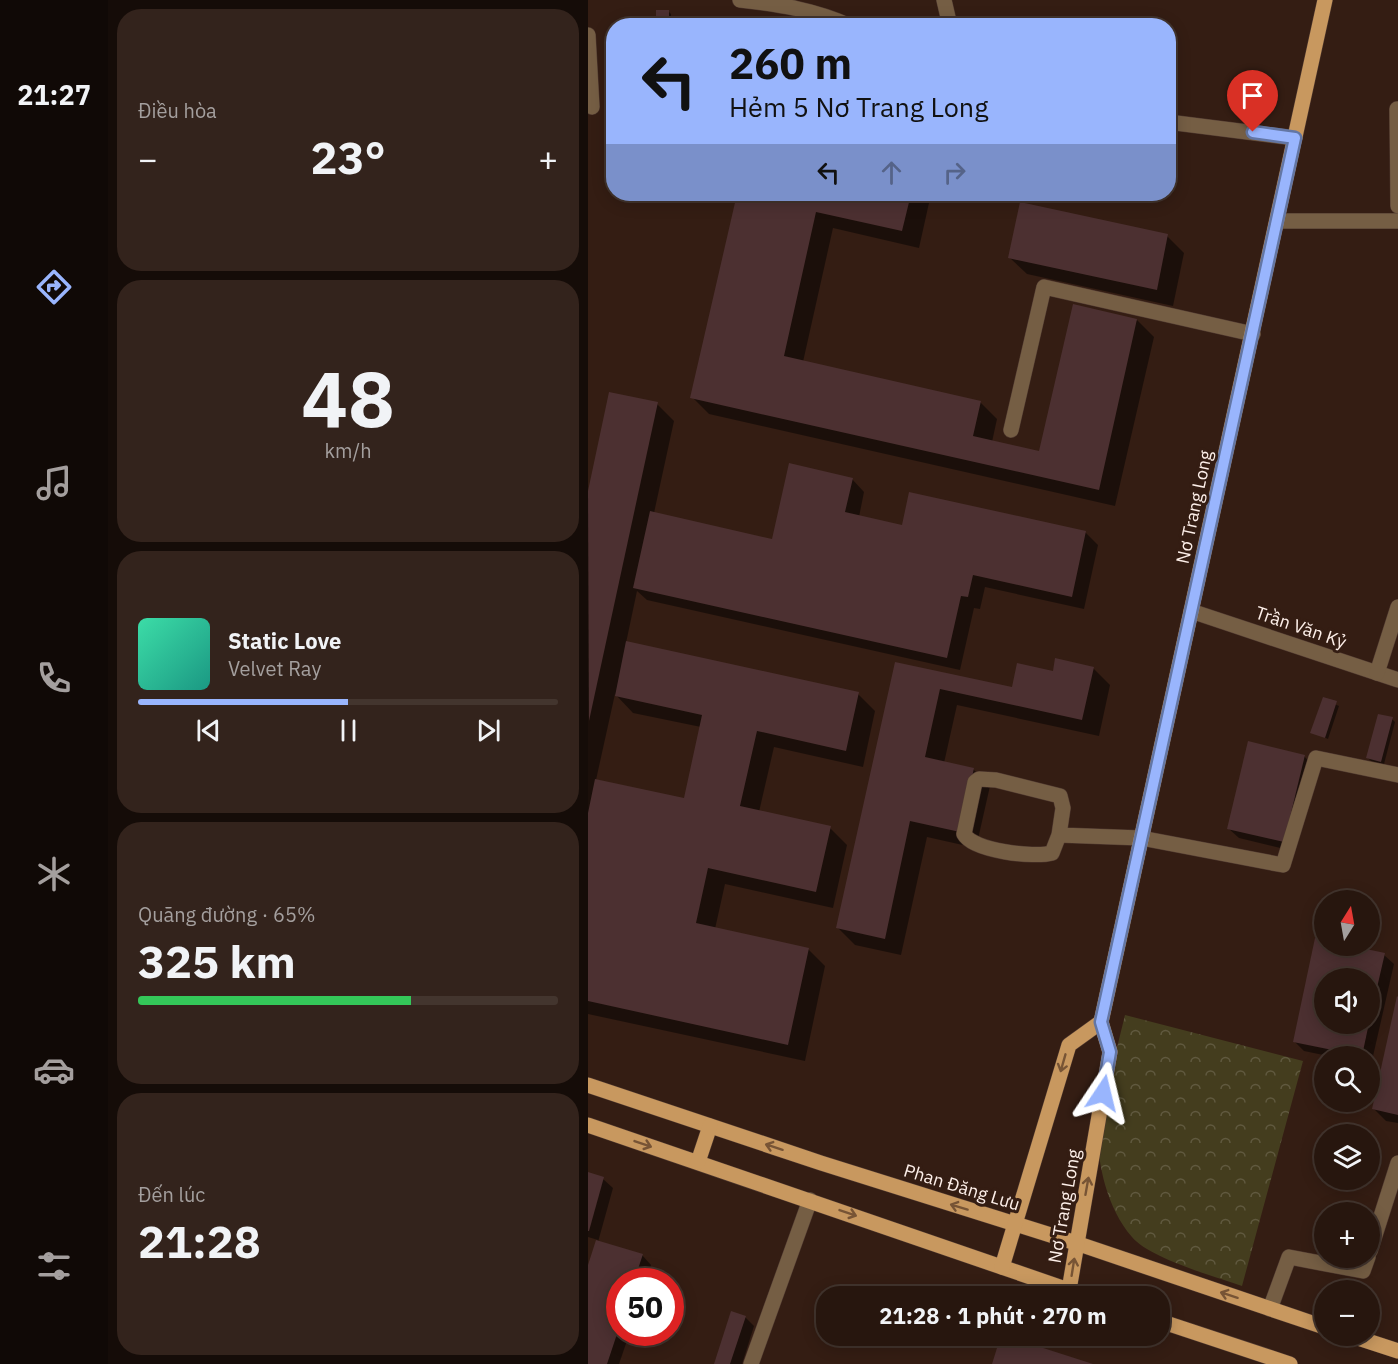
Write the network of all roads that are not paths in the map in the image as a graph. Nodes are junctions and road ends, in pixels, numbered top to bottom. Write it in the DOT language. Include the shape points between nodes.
graph roads {
  1 [pos="740,0"];
  2 [pos="944,0"];
  3 [pos="1325,0"];
  4 [pos="833,18"];
  5 [pos="948,18"];
  6 [pos="588,34"];
  7 [pos="592,107"];
  8 [pos="1397,109"];
  9 [pos="1176,123"];
  10 [pos="1295,138"];
  11 [pos="1398,206"];
  12 [pos="1278,221"];
  13 [pos="1398,221"];
  14 [pos="1253,334"];
  15 [pos="1011,430"];
  16 [pos="1398,607"];
  17 [pos="1191,611"];
  18 [pos="1377,673"];
  19 [pos="1398,680"];
  20 [pos="1398,776"];
  21 [pos="1059,835"];
  22 [pos="1141,838"];
  23 [pos="1101,1022"];
  24 [pos="588,1085"];
  25 [pos="588,1125"];
  26 [pos="710,1126"];
  27 [pos="698,1162"];
  28 [pos="1398,1163"];
  29 [pos="810,1200"];
  30 [pos="1380,1220"];
  31 [pos="1015,1224"];
  32 [pos="1076,1243"];
  33 [pos="1314,1262"];
  34 [pos="1002,1267"];
  35 [pos="1347,1268"];
  36 [pos="1364,1268"];
  37 [pos="1057,1286"];
  38 [pos="1070,1286"];
  39 [pos="1270,1309"];
  40 [pos="1170,1324"];
  41 [pos="1314,1324"];
  42 [pos="1380,1345"];
  43 [pos="1398,1351"];
  44 [pos="751,1364"];
  45 [pos="1290,1364"];
  1 -- 4 [label="street" via="783,5"];
  2 -- 5 [label="street"];
  3 -- 10 [label="main road, Nơ Trang Long"];
  6 -- 7 [label="street"];
  8 -- 11 [label="street"];
  9 -- 10 [label="street"];
  10 -- 12 [label="main road, Nơ Trang Long"];
  12 -- 13 [label="street"];
  12 -- 14 [label="main road, Nơ Trang Long"];
  14 -- 15 [label="street" via="1044,287"];
  14 -- 17 [label="main road, Nơ Trang Long"];
  16 -- 18 [label="street"];
  17 -- 18 [label="street, Trần Văn Kỷ"];
  17 -- 22 [label="main road, Nơ Trang Long"];
  18 -- 19 [label="street, Trần Văn Kỷ"];
  20 -- 22 [label="street" via="1316,758 1283,865"];
  21 -- 21 [label="street" via="1052,853 1036,856 969,841 964,834 975,782 996,780 1060,796 1063,808"];
  21 -- 22 [label="street"];
  22 -- 23 [label="main road, Nơ Trang Long"];
  23 -- 31 [label="main road, Nơ Trang Long, one-way" via="1069,1045"];
  32 -- 23 [label="main road, Nơ Trang Long, one-way" via="1110,1052"];
  24 -- 26 [label="main road, Phan Đăng Lưu"];
  25 -- 27 [label="main road, one-way"];
  26 -- 27 [label="main road"];
  31 -- 26 [label="main road, Phan Đăng Lưu, one-way"];
  27 -- 29 [label="main road"];
  28 -- 30 [label="street"];
  29 -- 34 [label="main road, one-way"];
  29 -- 44 [label="street"];
  31 -- 32 [label="main road, Phan Đăng Lưu"];
  31 -- 34 [label="main road, Nơ Trang Long"];
  38 -- 32 [label="main road, Nơ Trang Long, one-way"];
  39 -- 32 [label="main road, Phan Đăng Lưu, one-way"];
  33 -- 39 [label="street" via="1289,1257"];
  34 -- 37 [label="main road"];
  35 -- 36 [label="street"];
  39 -- 41 [label="main road, Phan Đăng Lưu"];
  40 -- 45 [label="main road"];
  42 -- 43 [label="main road"];
}
